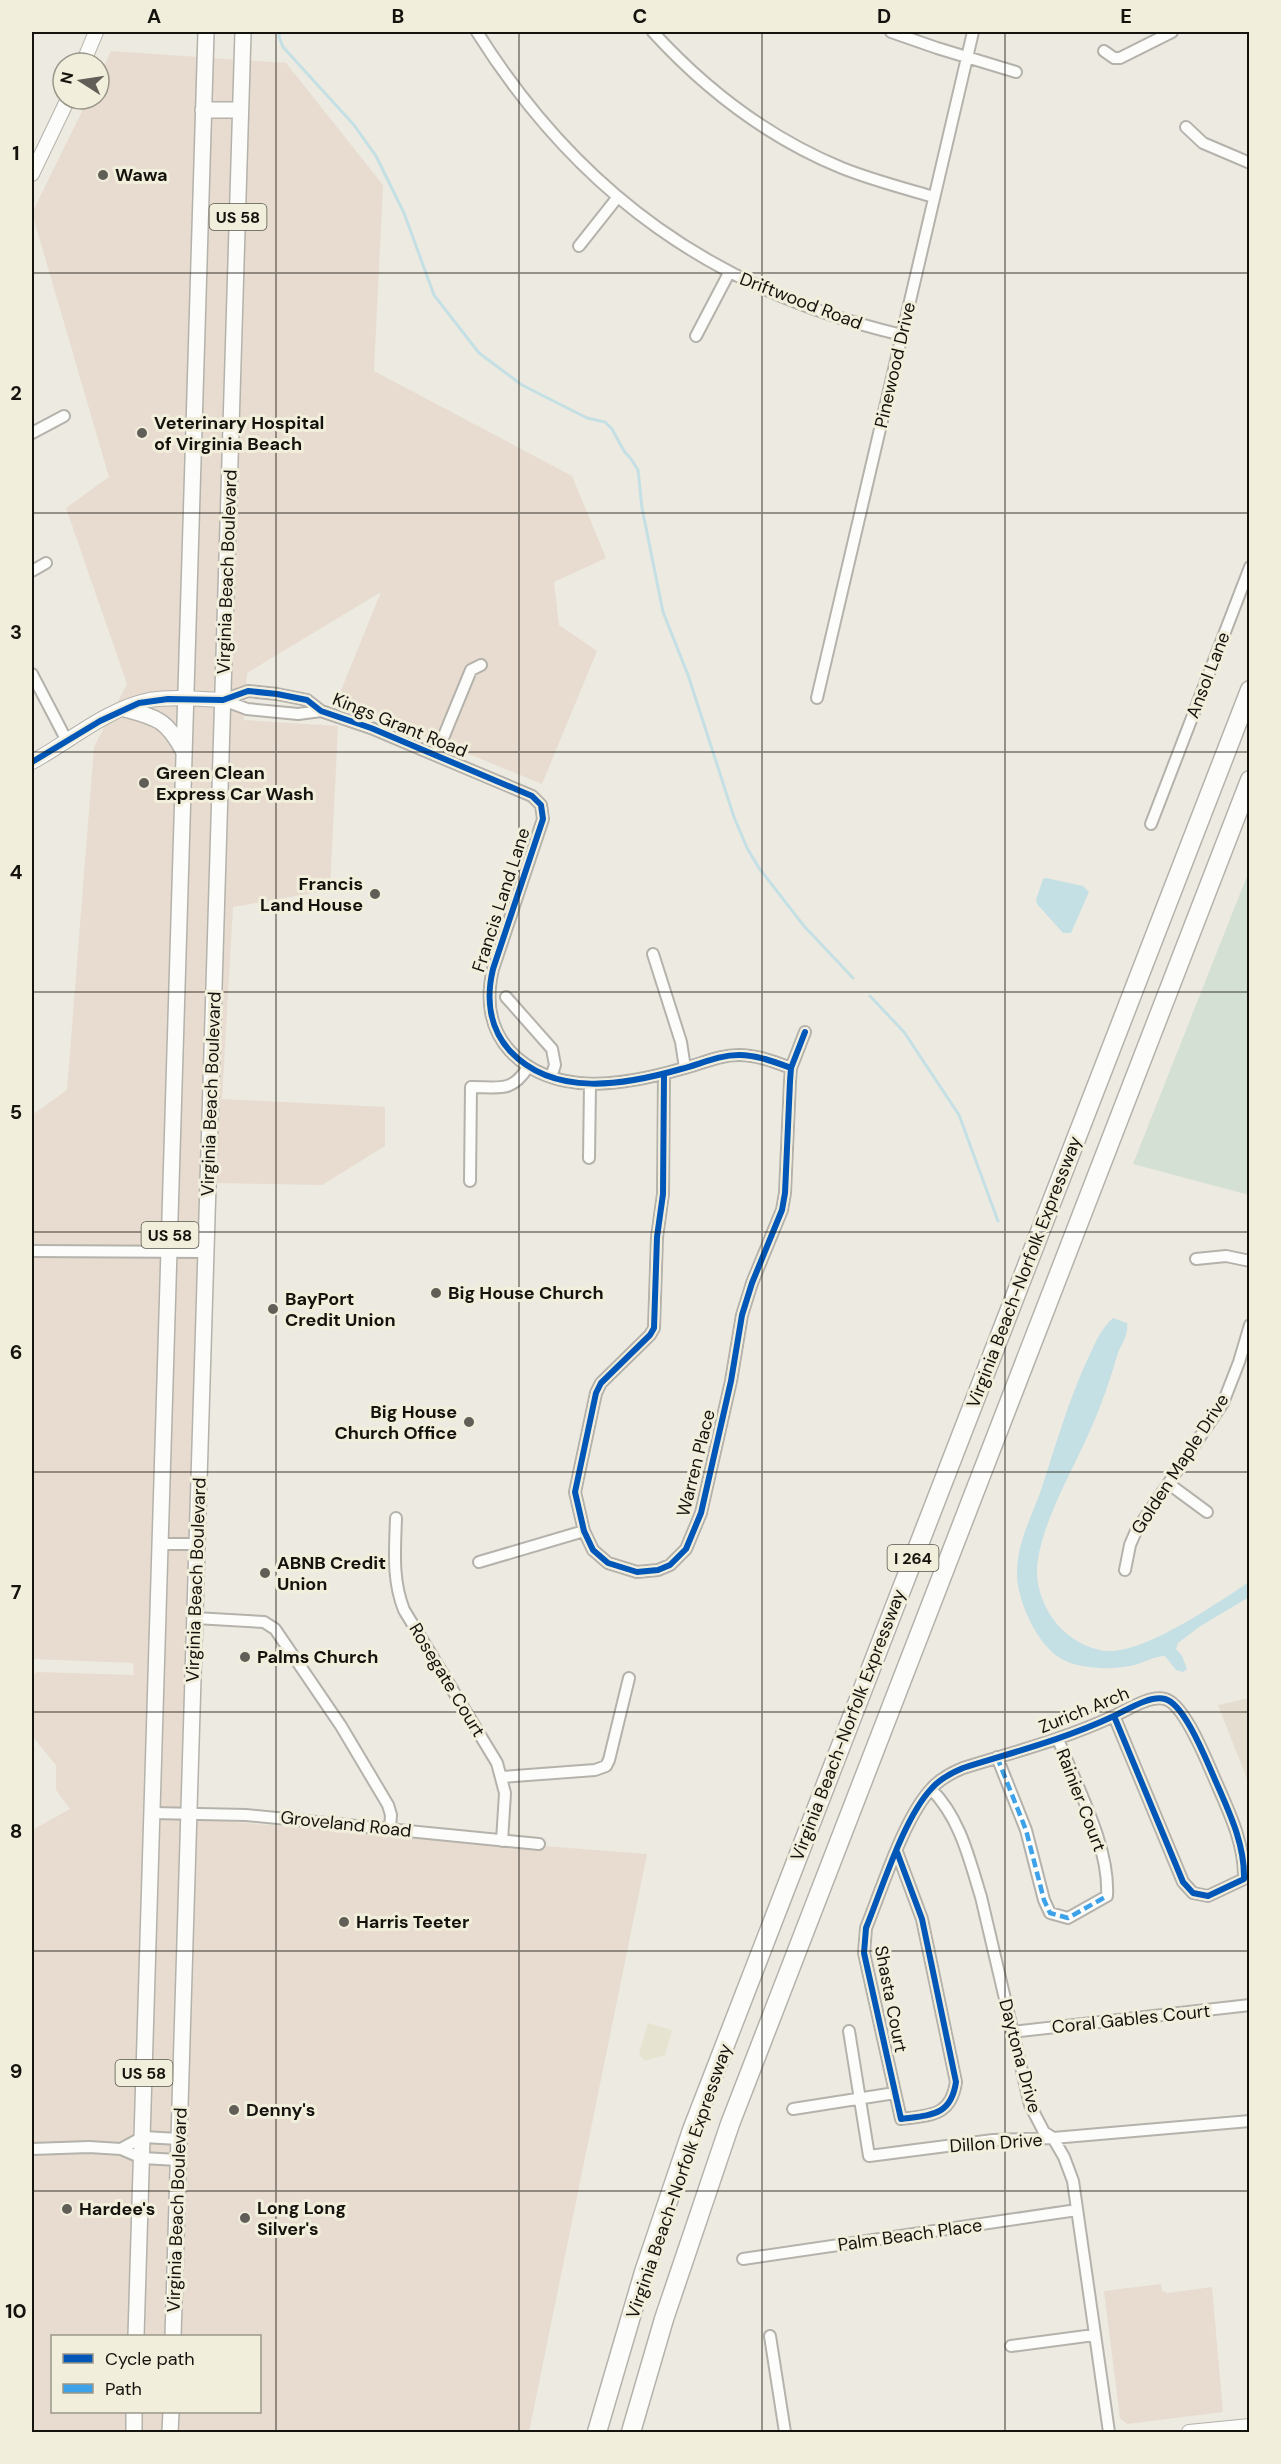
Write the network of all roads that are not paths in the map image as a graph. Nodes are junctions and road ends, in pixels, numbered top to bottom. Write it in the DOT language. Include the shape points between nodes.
graph roads {
  1 [pos="96,32"];
  2 [pos="206,32"];
  3 [pos="243,32"];
  4 [pos="477,32"];
  5 [pos="653,32"];
  6 [pos="891,32"];
  7 [pos="973,32"];
  8 [pos="1172,32"];
  9 [pos="88,51"];
  10 [pos="1104,51"];
  11 [pos="967,58"];
  12 [pos="1016,72"];
  13 [pos="203,110"];
  14 [pos="240,110"];
  15 [pos="62,111"];
  16 [pos="1186,127"];
  17 [pos="1250,163"];
  18 [pos="32,174"];
  19 [pos="934,197"];
  20 [pos="617,198"];
  21 [pos="579,246"];
  22 [pos="729,273"];
  23 [pos="902,335"];
  24 [pos="696,336"];
  25 [pos="64,416"];
  26 [pos="32,433"];
  27 [pos="46,563"];
  28 [pos="1250,567"];
  29 [pos="32,571"];
  30 [pos="481,665"];
  31 [pos="32,674"];
  32 [pos="1250,690"];
  33 [pos="817,698"];
  34 [pos="186,699"];
  35 [pos="223,700"];
  36 [pos="124,709"];
  37 [pos="321,711"];
  38 [pos="67,741"];
  39 [pos="185,753"];
  40 [pos="436,755"];
  41 [pos="32,762"];
  42 [pos="490,778"];
  43 [pos="1250,780"];
  44 [pos="1151,824"];
  45 [pos="653,954"];
  46 [pos="506,997"];
  47 [pos="805,1032"];
  48 [pos="528,1066"];
  49 [pos="685,1068"];
  50 [pos="791,1068"];
  51 [pos="663,1074"];
  52 [pos="551,1077"];
  53 [pos="590,1084"];
  54 [pos="589,1158"];
  55 [pos="470,1181"];
  56 [pos="32,1251"];
  57 [pos="169,1252"];
  58 [pos="206,1252"];
  59 [pos="1196,1259"];
  60 [pos="1250,1261"];
  61 [pos="1250,1325"];
  62 [pos="1244,1364"];
  63 [pos="1169,1484"];
  64 [pos="1208,1512"];
  65 [pos="396,1518"];
  66 [pos="584,1531"];
  67 [pos="161,1544"];
  68 [pos="198,1544"];
  69 [pos="478,1562"];
  70 [pos="1125,1570"];
  71 [pos="195,1618"];
  72 [pos="629,1678"];
  73 [pos="1114,1716"];
  74 [pos="1058,1739"];
  75 [pos="997,1757"];
  76 [pos="502,1777"];
  77 [pos="931,1789"];
  78 [pos="152,1813"];
  79 [pos="189,1814"];
  80 [pos="390,1829"];
  81 [pos="502,1840"];
  82 [pos="539,1844"];
  83 [pos="897,1852"];
  84 [pos="1250,2005"];
  85 [pos="849,2031"];
  86 [pos="1012,2032"];
  87 [pos="895,2093"];
  88 [pos="861,2098"];
  89 [pos="793,2109"];
  90 [pos="1250,2121"];
  91 [pos="143,2137"];
  92 [pos="179,2139"];
  93 [pos="1053,2139"];
  94 [pos="32,2149"];
  95 [pos="121,2149"];
  96 [pos="142,2158"];
  97 [pos="178,2160"];
  98 [pos="1077,2210"];
  99 [pos="743,2259"];
  100 [pos="136,2335"];
  101 [pos="173,2335"];
  102 [pos="770,2336"];
  103 [pos="1095,2336"];
  104 [pos="1011,2346"];
  105 [pos="134,2413"];
  106 [pos="171,2413"];
  107 [pos="1250,2426"];
  108 [pos="134,2433"];
  109 [pos="170,2433"];
  110 [pos="597,2433"];
  111 [pos="631,2433"];
  112 [pos="786,2433"];
  113 [pos="1109,2433"];
  114 [pos="1190,2433"];
  1 -- 9 [label="street"];
  2 -- 13 [label="main road, Virginia Beach Boulevard / US 58"];
  3 -- 14 [label="main road, Virginia Beach Boulevard / US 58"];
  4 -- 20 [label="street, Driftwood Road" via="552,134"];
  5 -- 19 [label="street" via="701,81 770,131 842,168"];
  6 -- 11 [label="street"];
  7 -- 11 [label="street, Pinewood Drive"];
  8 -- 10 [label="street" via="1120,58"];
  11 -- 12 [label="street"];
  11 -- 19 [label="street, Pinewood Drive"];
  13 -- 14 [label="main road"];
  13 -- 34 [label="main road, Virginia Beach Boulevard / US 58"];
  14 -- 35 [label="main road, Virginia Beach Boulevard / US 58"];
  15 -- 18 [label="street"];
  16 -- 17 [label="street" via="1203,143"];
  19 -- 23 [label="street, Pinewood Drive"];
  20 -- 21 [label="street"];
  20 -- 22 [label="street, Driftwood Road" via="680,244"];
  22 -- 23 [label="street, Driftwood Road" via="829,316"];
  22 -- 24 [label="street"];
  23 -- 33 [label="street, Pinewood Drive"];
  25 -- 26 [label="street"];
  27 -- 29 [label="street"];
  28 -- 44 [label="street, Ansol Lane"];
  30 -- 40 [label="street" via="471,670"];
  31 -- 38 [label="street"];
  32 -- 110 [label="highway, Virginia Beach-Norfolk Expressway / I 264" via="692,2130 644,2272"];
  34 -- 35 [label="street, Kings Grant Road"];
  34 -- 36 [label="street, Kings Grant Road" via="147,701"];
  34 -- 39 [label="main road, Virginia Beach Boulevard / US 58"];
  35 -- 37 [label="street" via="248,709 298,714"];
  35 -- 37 [label="street, Kings Grant Road" via="245,692 277,694 307,700"];
  35 -- 58 [label="main road, Virginia Beach Boulevard / US 58"];
  36 -- 38 [label="street, Kings Grant Road"];
  36 -- 39 [label="main road" via="166,724"];
  37 -- 40 [label="street, Kings Grant Road"];
  38 -- 41 [label="street, Kings Grant Road"];
  39 -- 57 [label="main road, Virginia Beach Boulevard / US 58"];
  40 -- 42 [label="street, Kings Grant Road"];
  42 -- 48 [label="street, Francis Land Lane" via="532,796 543,812 493,969 489,993 489,1010 500,1037"];
  43 -- 111 [label="highway, Virginia Beach-Norfolk Expressway / I 264" via="730,2124"];
  45 -- 49 [label="street" via="681,1042"];
  46 -- 52 [label="street" via="552,1049 555,1065"];
  47 -- 50 [label="street, Warren Place"];
  48 -- 52 [label="street, Francis Land Lane"];
  48 -- 55 [label="street" via="512,1086 471,1087"];
  49 -- 50 [label="street, Francis Land Lane" via="740,1055"];
  49 -- 51 [label="street, Francis Land Lane"];
  50 -- 66 [label="street, Warren Place" via="782,1210 742,1315 701,1513 686,1550 670,1565 652,1572 637,1572 608,1563 593,1550"];
  51 -- 53 [label="street, Francis Land Lane"];
  51 -- 66 [label="street, Warren Place" via="663,1194 657,1237 654,1328 609,1372 596,1393 574,1492"];
  52 -- 53 [label="street, Francis Land Lane"];
  53 -- 54 [label="street"];
  56 -- 57 [label="street"];
  57 -- 58 [label="street"];
  57 -- 67 [label="main road, Virginia Beach Boulevard / US 58"];
  58 -- 68 [label="main road, Virginia Beach Boulevard / US 58"];
  59 -- 60 [label="street" via="1226,1256"];
  61 -- 62 [label="street, Golden Maple Drive"];
  62 -- 63 [label="street, Golden Maple Drive"];
  63 -- 64 [label="street"];
  63 -- 70 [label="street, Golden Maple Drive" via="1136,1531"];
  65 -- 76 [label="street, Rosegate Court" via="396,1586 404,1610 495,1758"];
  66 -- 69 [label="street"];
  67 -- 68 [label="street"];
  67 -- 78 [label="main road, Virginia Beach Boulevard / US 58"];
  68 -- 71 [label="main road, Virginia Beach Boulevard / US 58"];
  71 -- 79 [label="main road, Virginia Beach Boulevard / US 58"];
  71 -- 80 [label="street" via="264,1622 275,1629 341,1726 388,1805"];
  72 -- 76 [label="street" via="606,1766"];
  73 -- 73 [label="street, Zurich Arch" via="1157,1698 1178,1707 1224,1800 1242,1850 1244,1879 1208,1896 1193,1893 1183,1882"];
  73 -- 74 [label="street, Zurich Arch"];
  74 -- 75 [label="street, Zurich Arch"];
  74 -- 75 [label="street, Rainier Court" via="1106,1866 1107,1896 1068,1918 1050,1913 1044,1900 1026,1830"];
  75 -- 77 [label="street, Zurich Arch" via="949,1774"];
  76 -- 81 [label="street, Rosegate Court"];
  77 -- 83 [label="street, Shasta Court" via="915,1812"];
  77 -- 86 [label="street, Daytona Drive" via="953,1819 970,1863"];
  78 -- 79 [label="street, Groveland Road"];
  78 -- 91 [label="main road, Virginia Beach Boulevard / US 58"];
  79 -- 80 [label="street, Groveland Road" via="246,1815"];
  79 -- 92 [label="main road, Virginia Beach Boulevard / US 58"];
  80 -- 81 [label="street, Groveland Road"];
  81 -- 82 [label="street, Groveland Road"];
  83 -- 87 [label="street, Shasta Court" via="864,1941"];
  83 -- 87 [label="street, Shasta Court" via="922,1919 956,2082 954,2099 943,2111 901,2119"];
  84 -- 86 [label="street, Coral Gables Court"];
  85 -- 88 [label="street, Dillon Drive"];
  86 -- 93 [label="street, Daytona Drive" via="1030,2105 1044,2132"];
  87 -- 88 [label="street"];
  88 -- 89 [label="street"];
  88 -- 93 [label="street, Dillon Drive" via="869,2156 993,2140"];
  90 -- 93 [label="street, Dillon Drive"];
  91 -- 92 [label="street"];
  91 -- 95 [label="street"];
  91 -- 96 [label="main road, Virginia Beach Boulevard / US 58"];
  92 -- 97 [label="main road, Virginia Beach Boulevard / US 58"];
  93 -- 98 [label="street, Daytona Drive" via="1070,2170"];
  94 -- 95 [label="street"];
  95 -- 96 [label="street"];
  96 -- 97 [label="street"];
  96 -- 100 [label="main road, Virginia Beach Boulevard / US 58"];
  97 -- 101 [label="main road, Virginia Beach Boulevard / US 58"];
  98 -- 99 [label="street, Palm Beach Place"];
  98 -- 103 [label="street, Daytona Drive"];
  102 -- 112 [label="street"];
  103 -- 104 [label="street"];
  103 -- 113 [label="street, Daytona Drive"];
  105 -- 108 [label="main road"];
  106 -- 109 [label="main road"];
  107 -- 114 [label="street"];
}
